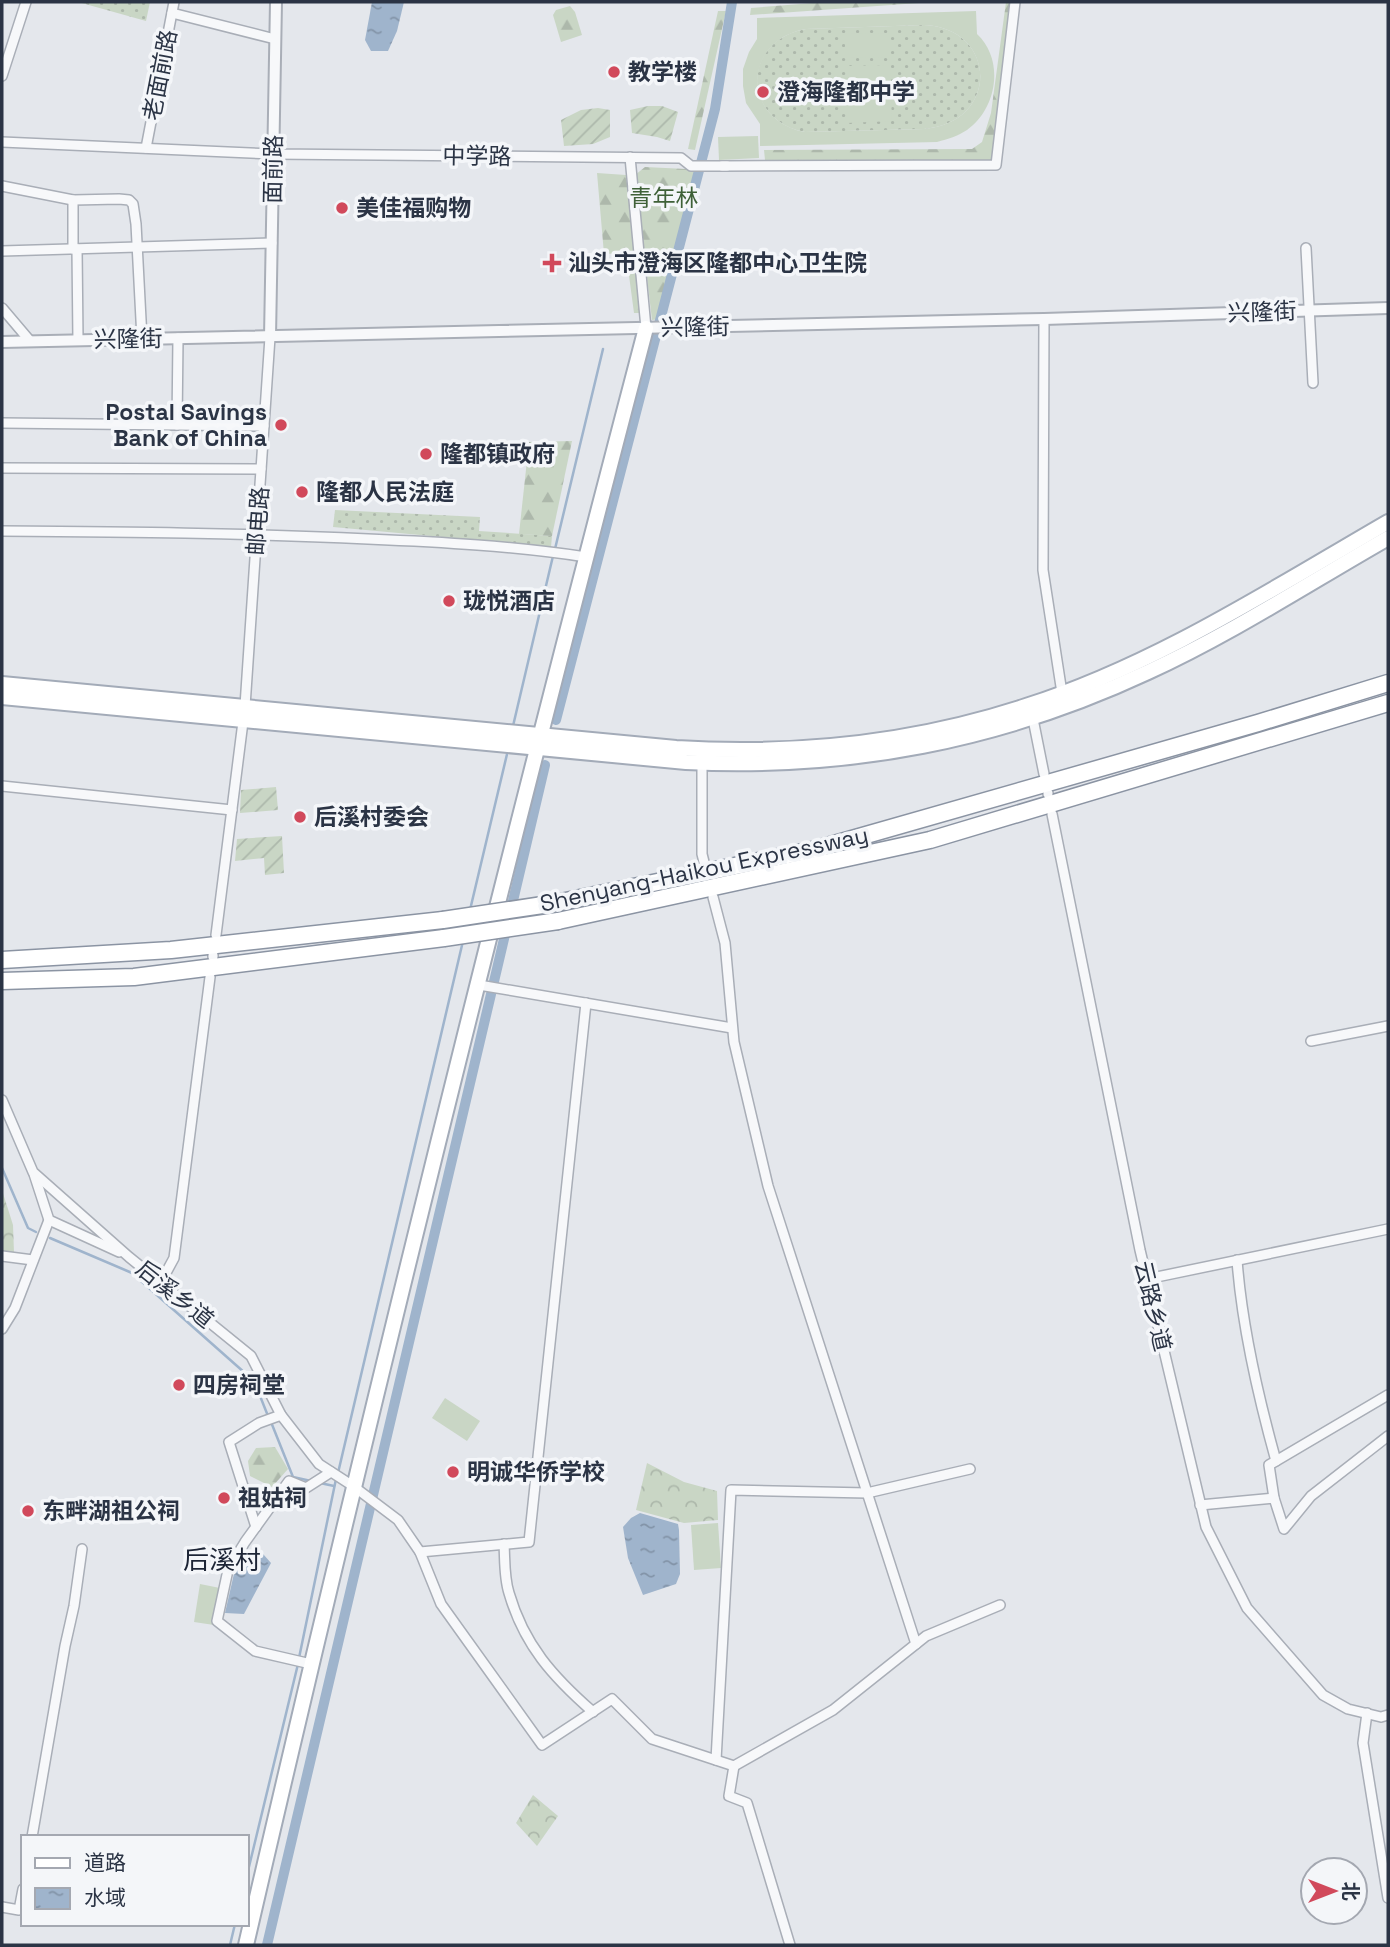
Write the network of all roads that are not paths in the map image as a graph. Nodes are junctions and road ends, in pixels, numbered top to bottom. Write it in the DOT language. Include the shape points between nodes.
graph roads {
  1 [pos="26,2"];
  2 [pos="174,2"];
  3 [pos="276,2"];
  4 [pos="1015,2"];
  5 [pos="172,13"];
  6 [pos="275,39"];
  7 [pos="2,76"];
  8 [pos="2,142"];
  9 [pos="146,148"];
  10 [pos="273,154"];
  11 [pos="630,157"];
  12 [pos="2,187"];
  13 [pos="73,200"];
  14 [pos="272,243"];
  15 [pos="137,247"];
  16 [pos="1306,248"];
  17 [pos="75,249"];
  18 [pos="2,251"];
  19 [pos="2,308"];
  20 [pos="1388,308"];
  21 [pos="1308,310"];
  22 [pos="1044,319"];
  23 [pos="646,328"];
  24 [pos="270,337"];
  25 [pos="178,338"];
  26 [pos="142,339"];
  27 [pos="78,340"];
  28 [pos="3,341"];
  29 [pos="30,341"];
  30 [pos="1313,383"];
  31 [pos="2,422"];
  32 [pos="177,425"];
  33 [pos="264,426"];
  34 [pos="2,468"];
  35 [pos="261,469"];
  36 [pos="1388,522"];
  37 [pos="2,531"];
  38 [pos="257,533"];
  39 [pos="1388,538"];
  40 [pos="586,557"];
  41 [pos="1388,683"];
  42 [pos="2,684"];
  43 [pos="1062,693"];
  44 [pos="2,697"];
  45 [pos="1388,703"];
  46 [pos="244,713"];
  47 [pos="1033,719"];
  48 [pos="540,741"];
  49 [pos="702,763"];
  50 [pos="1044,774"];
  51 [pos="2,786"];
  52 [pos="232,810"];
  53 [pos="1052,814"];
  54 [pos="704,862"];
  55 [pos="713,897"];
  56 [pos="216,935"];
  57 [pos="2,960"];
  58 [pos="210,977"];
  59 [pos="2,981"];
  60 [pos="479,985"];
  61 [pos="586,1003"];
  62 [pos="1388,1026"];
  63 [pos="733,1028"];
  64 [pos="1311,1041"];
  65 [pos="2,1100"];
  66 [pos="33,1172"];
  67 [pos="49,1220"];
  68 [pos="1388,1229"];
  69 [pos="2,1256"];
  70 [pos="129,1257"];
  71 [pos="33,1260"];
  72 [pos="1237,1260"];
  73 [pos="1147,1279"];
  74 [pos="161,1282"];
  75 [pos="2,1329"];
  76 [pos="1388,1395"];
  77 [pos="274,1417"];
  78 [pos="1388,1436"];
  79 [pos="1276,1461"];
  80 [pos="970,1469"];
  81 [pos="332,1472"];
  82 [pos="350,1484"];
  83 [pos="867,1493"];
  84 [pos="1274,1499"];
  85 [pos="1200,1505"];
  86 [pos="256,1527"];
  87 [pos="503,1544"];
  88 [pos="82,1549"];
  89 [pos="420,1552"];
  90 [pos="1000,1605"];
  91 [pos="916,1644"];
  92 [pos="308,1663"];
  93 [pos="593,1712"];
  94 [pos="1367,1713"];
  95 [pos="1388,1715"];
  96 [pos="716,1760"];
  97 [pos="734,1766"];
  98 [pos="32,1835"];
  99 [pos="1388,1898"];
  100 [pos="21,1900"];
  101 [pos="2,1907"];
  102 [pos="246,1945"];
  103 [pos="790,1945"];
  1 -- 7 [label="street"];
  2 -- 5 [label="street, 老面前路"];
  3 -- 6 [label="street, 面前路"];
  4 -- 11 [label="street, 中学路" via="996,165 691,166 681,158"];
  5 -- 6 [label="street"];
  5 -- 9 [label="street, 老面前路"];
  6 -- 10 [label="street, 面前路"];
  8 -- 9 [label="street, 中学路"];
  9 -- 10 [label="street, 中学路"];
  10 -- 11 [label="street, 中学路"];
  10 -- 14 [label="street, 面前路"];
  11 -- 23 [label="street"];
  12 -- 13 [label="street"];
  13 -- 15 [label="street" via="129,200"];
  13 -- 17 [label="street"];
  14 -- 15 [label="street"];
  14 -- 24 [label="street, 面前路"];
  15 -- 17 [label="street"];
  15 -- 26 [label="street"];
  16 -- 21 [label="street"];
  17 -- 18 [label="street"];
  17 -- 27 [label="street"];
  19 -- 29 [label="street"];
  20 -- 21 [label="street, 兴隆街"];
  21 -- 22 [label="street, 兴隆街"];
  21 -- 30 [label="street"];
  22 -- 23 [label="street, 兴隆街"];
  22 -- 43 [label="street" via="1043,570"];
  23 -- 24 [label="street, 兴隆街"];
  23 -- 40 [label="main road"];
  24 -- 25 [label="street, 兴隆街"];
  24 -- 33 [label="street, 邮电路"];
  25 -- 26 [label="street, 兴隆街"];
  25 -- 32 [label="street"];
  26 -- 27 [label="street, 兴隆街"];
  27 -- 29 [label="street, 兴隆街"];
  28 -- 29 [label="street, 兴隆街"];
  31 -- 32 [label="street"];
  32 -- 33 [label="street"];
  33 -- 35 [label="street, 邮电路"];
  34 -- 35 [label="street"];
  35 -- 38 [label="street, 邮电路"];
  36 -- 43 [label="main road" via="1207,626"];
  37 -- 38 [label="street"];
  38 -- 40 [label="street" via="426,541"];
  38 -- 46 [label="street, 邮电路"];
  39 -- 47 [label="main road" via="1150,671"];
  40 -- 48 [label="main road"];
  41 -- 57 [label="highway, Shenyang-Haikou Expressway, bridge" via="817,849 556,903 171,950"];
  42 -- 46 [label="main road"];
  43 -- 48 [label="main road" via="960,724 844,745 709,750"];
  44 -- 46 [label="main road"];
  45 -- 59 [label="highway, Shenyang-Haikou Expressway, bridge" via="930,840 558,921 134,977"];
  46 -- 48 [label="main road"];
  46 -- 52 [label="street, 邮电路"];
  47 -- 49 [label="main road" via="908,750 853,758 780,764"];
  47 -- 50 [label="street"];
  48 -- 49 [label="main road"];
  48 -- 60 [label="main road"];
  49 -- 54 [label="street"];
  51 -- 52 [label="street"];
  52 -- 56 [label="street, 邮电路"];
  53 -- 73 [label="street, 云路乡道"];
  55 -- 63 [label="street" via="725,943"];
  58 -- 74 [label="street" via="174,1258"];
  60 -- 61 [label="street"];
  60 -- 82 [label="main road"];
  61 -- 63 [label="street"];
  61 -- 87 [label="street" via="529,1542"];
  62 -- 64 [label="street"];
  63 -- 83 [label="street" via="768,1186"];
  65 -- 66 [label="street, 后溪乡道"];
  66 -- 67 [label="street"];
  66 -- 70 [label="street, 后溪乡道"];
  67 -- 70 [label="street"];
  67 -- 71 [label="street"];
  68 -- 72 [label="street"];
  69 -- 71 [label="street"];
  70 -- 74 [label="street, 后溪乡道"];
  71 -- 75 [label="street"];
  72 -- 73 [label="street"];
  72 -- 79 [label="street" via="1262,1411"];
  73 -- 85 [label="street, 云路乡道"];
  74 -- 77 [label="street, 后溪乡道" via="251,1356"];
  76 -- 79 [label="street"];
  77 -- 81 [label="street, 后溪乡道"];
  77 -- 86 [label="street" via="229,1443"];
  78 -- 84 [label="street" via="1311,1496 1284,1529"];
  79 -- 84 [label="street" via="1269,1465"];
  80 -- 83 [label="street"];
  81 -- 82 [label="street, 后溪乡道"];
  81 -- 86 [label="street" via="306,1488 289,1481"];
  82 -- 89 [label="street, 后溪乡道" via="398,1520"];
  82 -- 92 [label="main road"];
  83 -- 91 [label="street"];
  83 -- 96 [label="street" via="731,1490"];
  84 -- 85 [label="street"];
  85 -- 94 [label="street, 云路乡道" via="1206,1527 1247,1608 1323,1695"];
  86 -- 92 [label="street" via="228,1570 217,1621 255,1651"];
  87 -- 89 [label="street"];
  87 -- 93 [label="street" via="508,1591 526,1639 562,1685"];
  88 -- 98 [label="street"];
  89 -- 93 [label="street, 后溪乡道" via="441,1604 542,1745"];
  90 -- 91 [label="street"];
  91 -- 97 [label="street" via="833,1710"];
  92 -- 102 [label="main road"];
  93 -- 96 [label="street" via="612,1699 652,1739"];
  94 -- 95 [label="street, 云路乡道"];
  94 -- 99 [label="street" via="1363,1743"];
  96 -- 97 [label="street"];
  97 -- 103 [label="street" via="729,1796 747,1803"];
  100 -- 101 [label="street" via="19,1910"];
}
